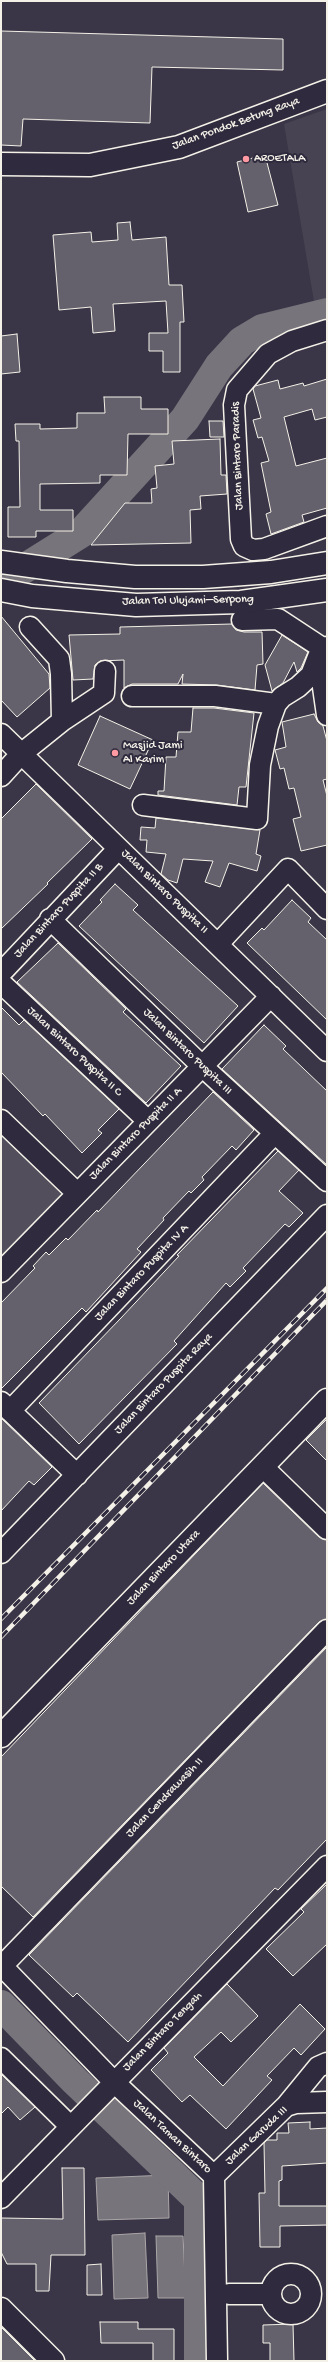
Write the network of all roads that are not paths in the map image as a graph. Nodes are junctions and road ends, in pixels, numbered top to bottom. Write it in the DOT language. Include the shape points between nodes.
graph roads {
  1 [pos="327,91"];
  2 [pos="1,164"];
  3 [pos="327,330"];
  4 [pos="327,526"];
  5 [pos="1,562"];
  6 [pos="327,563"];
  7 [pos="1,590"];
  8 [pos="327,590"];
  9 [pos="242,620"];
  10 [pos="30,627"];
  11 [pos="326,648"];
  12 [pos="106,671"];
  13 [pos="327,673"];
  14 [pos="132,696"];
  15 [pos="276,704"];
  16 [pos="327,715"];
  17 [pos="62,721"];
  18 [pos="1,734"];
  19 [pos="21,754"];
  20 [pos="1,776"];
  21 [pos="143,805"];
  22 [pos="118,849"];
  23 [pos="326,908"];
  24 [pos="50,919"];
  25 [pos="218,944"];
  26 [pos="1,973"];
  27 [pos="1,983"];
  28 [pos="271,996"];
  29 [pos="327,1051"];
  30 [pos="203,1067"];
  31 [pos="1,1120"];
  32 [pos="147,1120"];
  33 [pos="274,1134"];
  34 [pos="327,1182"];
  35 [pos="78,1193"];
  36 [pos="327,1215"];
  37 [pos="1,1272"];
  38 [pos="327,1400"];
  39 [pos="6,1407"];
  40 [pos="263,1467"];
  41 [pos="77,1475"];
  42 [pos="327,1529"];
  43 [pos="3,1546"];
  44 [pos="327,1630"];
  45 [pos="1,1736"];
  46 [pos="327,1866"];
  47 [pos="2,1965"];
  48 [pos="1,2058"];
  49 [pos="327,2063"];
  50 [pos="110,2086"];
  51 [pos="327,2102"];
  52 [pos="286,2106"];
  53 [pos="75,2120"];
  54 [pos="214,2176"];
  55 [pos="1,2198"];
  56 [pos="229,2294"];
  57 [pos="271,2294"];
  58 [pos="319,2295"];
  59 [pos="1,2309"];
  60 [pos="53,2361"];
  61 [pos="217,2361"];
  1 -- 2 [label="main road, Jalan Pondok Betung Raya" via="179,147 90,165"];
  3 -- 4 [label="street, Jalan Bintaro Paradis" via="292,341 268,354 237,390 234,405 241,539 244,546 253,550 264,549"];
  5 -- 6 [label="main road, Jalan Tol Ulujami–Serpong" via="142,577 270,572"];
  7 -- 8 [label="main road, Jalan Tol Ulujami–Serpong" via="32,596 136,605 241,602"];
  9 -- 11 [label="street" via="278,619"];
  10 -- 17 [label="street" via="58,659 61,674"];
  11 -- 15 [label="street" via="318,657 311,675 298,687 282,696"];
  12 -- 17 [label="street" via="104,693"];
  13 -- 16 [label="street" via="323,687"];
  14 -- 15 [label="street" via="215,696"];
  15 -- 21 [label="street" via="268,726 260,765 257,820"];
  17 -- 19 [label="street"];
  18 -- 19 [label="street, Jalan Bintaro Puspita II"];
  19 -- 20 [label="street"];
  19 -- 22 [label="street, Jalan Bintaro Puspita II"];
  22 -- 24 [label="street, Jalan Bintaro Puspita II B"];
  22 -- 25 [label="street, Jalan Bintaro Puspita II"];
  23 -- 25 [label="street" via="288,869"];
  24 -- 26 [label="street, Jalan Bintaro Puspita II B"];
  24 -- 30 [label="street, Jalan Bintaro Puspita III"];
  25 -- 28 [label="street, Jalan Bintaro Puspita II"];
  27 -- 32 [label="street, Jalan Bintaro Puspita II C"];
  28 -- 29 [label="street, Jalan Bintaro Puspita II"];
  28 -- 30 [label="street, Jalan Bintaro Puspita II A"];
  30 -- 32 [label="street, Jalan Bintaro Puspita II A"];
  30 -- 33 [label="street, Jalan Bintaro Puspita III"];
  31 -- 35 [label="street"];
  32 -- 35 [label="street, Jalan Bintaro Puspita II A"];
  33 -- 34 [label="street, Jalan Bintaro Puspita III"];
  33 -- 39 [label="street, Jalan Bintaro Puspita IV A"];
  35 -- 37 [label="street, Jalan Bintaro Puspita II A"];
  36 -- 41 [label="street, Jalan Bintaro Puspita Raya"];
  38 -- 40 [label="main road, Jalan Bintaro Utara"];
  39 -- 41 [label="street"];
  40 -- 42 [label="street"];
  40 -- 45 [label="main road, Jalan Bintaro Utara"];
  41 -- 43 [label="street, Jalan Bintaro Puspita Raya"];
  44 -- 47 [label="street, Jalan Cendrawasih II"];
  46 -- 50 [label="street, Jalan Bintaro Tengah"];
  47 -- 50 [label="street, Jalan Taman Bintaro"];
  48 -- 53 [label="street"];
  49 -- 52 [label="street" via="318,2067"];
  50 -- 53 [label="street, Jalan Bintaro Tengah"];
  50 -- 54 [label="street, Jalan Taman Bintaro"];
  51 -- 52 [label="street, Jalan Garuda III" via="296,2103"];
  52 -- 54 [label="street, Jalan Garuda III"];
  53 -- 55 [label="street, Jalan Bintaro Tengah"];
  54 -- 61 [label="street, Jalan Taman Bintaro"];
  56 -- 57 [label="street"];
  57 -- 58 [label="street" via="272,2288 280,2278 292,2275 304,2279"];
  57 -- 58 [label="street" via="279,2310 291,2314 297,2314"];
  59 -- 60 [label="main road"];
}
